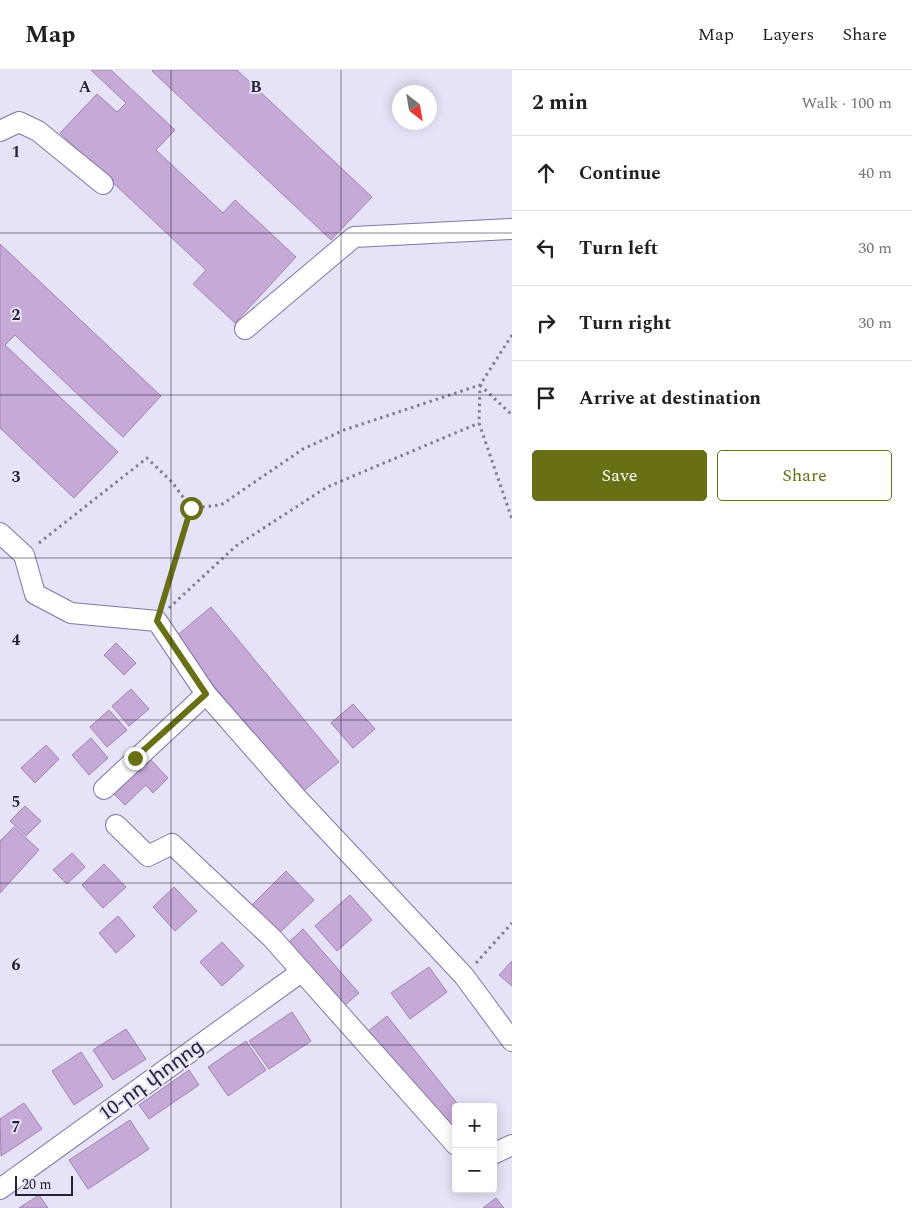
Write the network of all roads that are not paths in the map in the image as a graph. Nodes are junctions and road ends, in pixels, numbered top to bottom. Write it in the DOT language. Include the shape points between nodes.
graph roads {
  1 [pos="0,131"];
  2 [pos="103,184"];
  3 [pos="512,229"];
  4 [pos="245,329"];
  5 [pos="0,533"];
  6 [pos="206,694"];
  7 [pos="104,789"];
  8 [pos="116,825"];
  9 [pos="301,972"];
  10 [pos="512,1041"];
  11 [pos="452,1140"];
  12 [pos="512,1145"];
  13 [pos="497,1152"];
  14 [pos="0,1188"];
  1 -- 2 [label="street" via="18,122 38,131"];
  3 -- 4 [label="street" via="354,236"];
  5 -- 6 [label="street" via="24,555 35,594 71,613 157,621"];
  6 -- 7 [label="street"];
  6 -- 10 [label="street" via="298,799 464,976"];
  8 -- 9 [label="street" via="148,856 172,844 272,938"];
  9 -- 11 [label="street"];
  9 -- 14 [label="street, 10-րդ փողոց"];
  12 -- 13 [label="street"];
}
